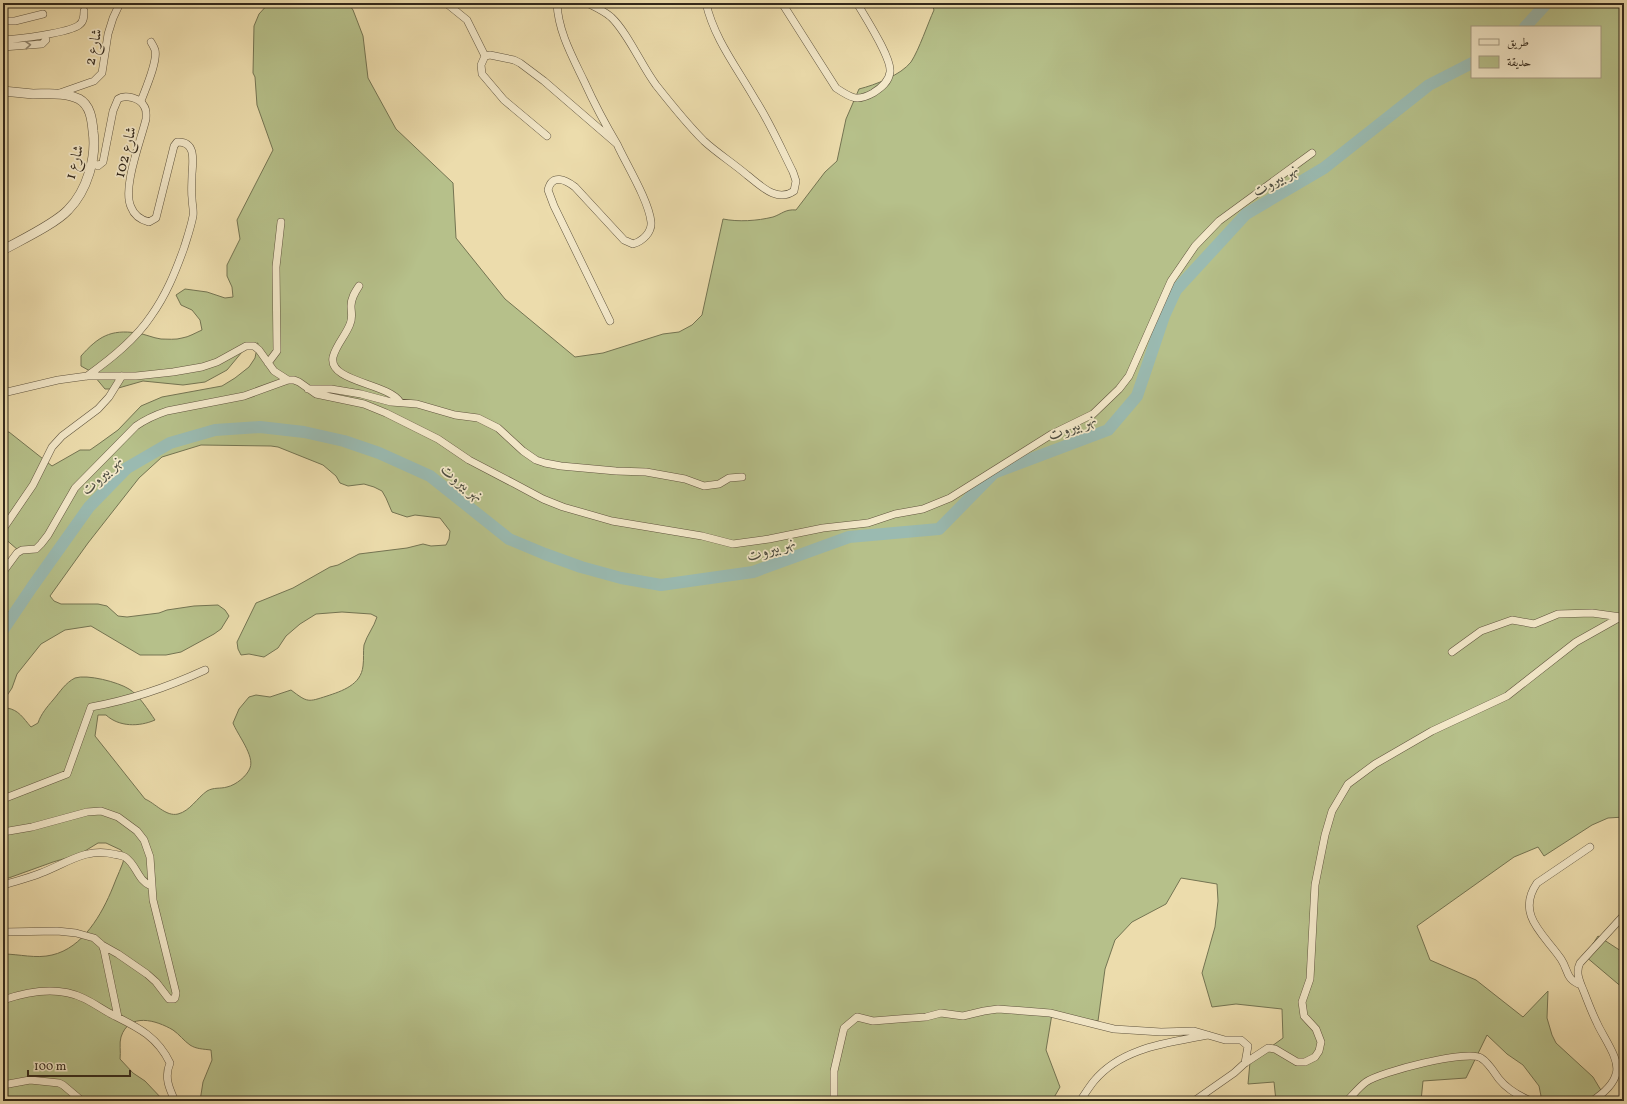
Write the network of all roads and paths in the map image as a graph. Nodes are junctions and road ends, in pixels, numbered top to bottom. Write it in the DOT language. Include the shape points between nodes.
graph roads {
  1 [pos="120,3"];
  2 [pos="446,3"];
  3 [pos="557,3"];
  4 [pos="587,3"];
  5 [pos="706,3"];
  6 [pos="782,3"];
  7 [pos="857,3"];
  8 [pos="84,11"];
  9 [pos="43,14"];
  10 [pos="3,21"];
  11 [pos="45,35"];
  12 [pos="3,40"];
  13 [pos="151,42"];
  14 [pos="3,47"];
  15 [pos="485,56"];
  16 [pos="3,91"];
  17 [pos="57,94"];
  18 [pos="141,101"];
  19 [pos="547,136"];
  20 [pos="617,144"];
  21 [pos="1312,153"];
  22 [pos="92,162"];
  23 [pos="281,222"];
  24 [pos="3,250"];
  25 [pos="359,286"];
  26 [pos="610,321"];
  27 [pos="268,363"];
  28 [pos="87,376"];
  29 [pos="122,376"];
  30 [pos="288,380"];
  31 [pos="308,389"];
  32 [pos="3,393"];
  33 [pos="400,402"];
  34 [pos="742,477"];
  35 [pos="3,529"];
  36 [pos="3,572"];
  37 [pos="1622,616"];
  38 [pos="1452,652"];
  39 [pos="205,670"];
  40 [pos="3,799"];
  41 [pos="3,832"];
  42 [pos="1590,847"];
  43 [pos="3,885"];
  44 [pos="151,886"];
  45 [pos="1624,915"];
  46 [pos="3,932"];
  47 [pos="102,945"];
  48 [pos="1581,985"];
  49 [pos="3,1000"];
  50 [pos="118,1017"];
  51 [pos="1208,1035"];
  52 [pos="1245,1063"];
  53 [pos="3,1085"];
  54 [pos="82,1101"];
  55 [pos="175,1101"];
  56 [pos="834,1101"];
  57 [pos="1080,1101"];
  58 [pos="1194,1101"];
  59 [pos="1347,1101"];
  60 [pos="1531,1101"];
  61 [pos="1592,1101"];
  1 -- 17 [label="street, شارع 2" via="108,34 102,73 94,81"];
  2 -- 15 [label="street" via="466,20"];
  3 -- 20 [label="street" via="559,20 568,48"];
  4 -- 5 [label="street" via="611,17 656,85 705,141 774,194 788,195 794,191 796,181 793,172 757,102 716,35"];
  6 -- 7 [label="street" via="836,88 849,97 860,99 883,86 890,72 886,54"];
  8 -- 11 [label="street" via="83,21 78,26"];
  9 -- 10 [label="street" via="15,21"];
  11 -- 12 [label="street"];
  14 -- 11 [label="street, one-way" via="42,44 46,40"];
  13 -- 18 [label="street" via="156,52"];
  15 -- 19 [label="street" via="481,65 482,74 504,100"];
  15 -- 20 [label="street" via="520,63"];
  16 -- 17 [label="street, شارع 1"];
  17 -- 22 [label="street, شارع 1" via="79,99 88,107 94,139"];
  18 -- 22 [label="street, شارع 102" via="123,96 118,99 113,111 103,162 98,166"];
  18 -- 28 [label="street, شارع 102" via="145,107 146,119 130,176 130,206 143,220 149,222 156,218 177,142 191,147 193,216 175,274 162,300 150,318 120,350"];
  20 -- 26 [label="street" via="650,217 650,228 642,240 633,244 624,240 567,181 557,180 551,183 548,190"];
  21 -- 31 [label="street" via="1219,221 1195,246 1171,281 1129,376 1093,414 1052,434 950,498 923,509 895,514 868,524 823,528 733,544 592,516 543,499 469,460 438,439 386,413 364,404 316,394"];
  22 -- 24 [label="street, شارع 1" via="83,187 67,211"];
  23 -- 27 [label="street" via="276,267 277,351"];
  25 -- 33 [label="street" via="353,296 351,321 333,357 334,363 339,372 391,393"];
  27 -- 29 [label="street" via="260,350 254,346 246,346 202,367"];
  27 -- 30 [label="street" via="274,371"];
  28 -- 29 [label="street"];
  28 -- 32 [label="street"];
  29 -- 35 [label="street" via="98,409 62,436 52,448 33,485"];
  30 -- 31 [label="street" via="294,380"];
  30 -- 36 [label="street" via="244,396 167,411 146,419 75,488 41,544 36,549 17,553"];
  31 -- 33 [label="street" via="331,389"];
  33 -- 34 [label="street" via="486,421 498,428 523,451 545,463 646,472 685,479 704,486 715,485 729,478"];
  37 -- 38 [label="street" via="1592,613 1558,614 1534,624 1512,620 1481,631"];
  37 -- 52 [label="street" via="1576,642 1507,696 1432,731 1381,760 1348,784 1332,811 1325,835 1315,885 1310,979 1302,1002 1304,1016 1316,1029 1321,1042 1319,1051 1315,1057 1305,1062 1297,1062 1275,1048 1268,1048"];
  39 -- 40 [label="street" via="172,685 91,707 67,774"];
  41 -- 44 [label="street" via="87,812 107,812 126,822 142,835 150,857"];
  42 -- 48 [label="street" via="1537,883 1528,901 1529,911 1539,932 1561,959 1571,980"];
  43 -- 44 [label="street" via="98,851 125,858 144,883"];
  44 -- 47 [label="street" via="176,998 169,999 147,974"];
  45 -- 48 [label="street" via="1580,963 1577,970"];
  46 -- 47 [label="street" via="73,932 94,938"];
  47 -- 50 [label="street"];
  48 -- 61 [label="street" via="1617,1068 1612,1084"];
  49 -- 50 [label="street" via="35,992 62,992 85,999"];
  50 -- 55 [label="street" via="138,1027 165,1052 170,1063 167,1083"];
  51 -- 52 [label="street" via="1244,1042 1248,1048"];
  51 -- 56 [label="street" via="1194,1031 1114,1029 1050,1013 998,1009 963,1016 942,1013 926,1017 873,1021 856,1018 844,1028 834,1071"];
  51 -- 57 [label="street" via="1135,1052 1113,1064 1099,1076"];
  52 -- 58 [label="street"];
  53 -- 54 [label="street" via="30,1080 59,1083"];
  59 -- 60 [label="street" via="1366,1082 1389,1072 1448,1058 1473,1055 1481,1057 1500,1081"];
}
